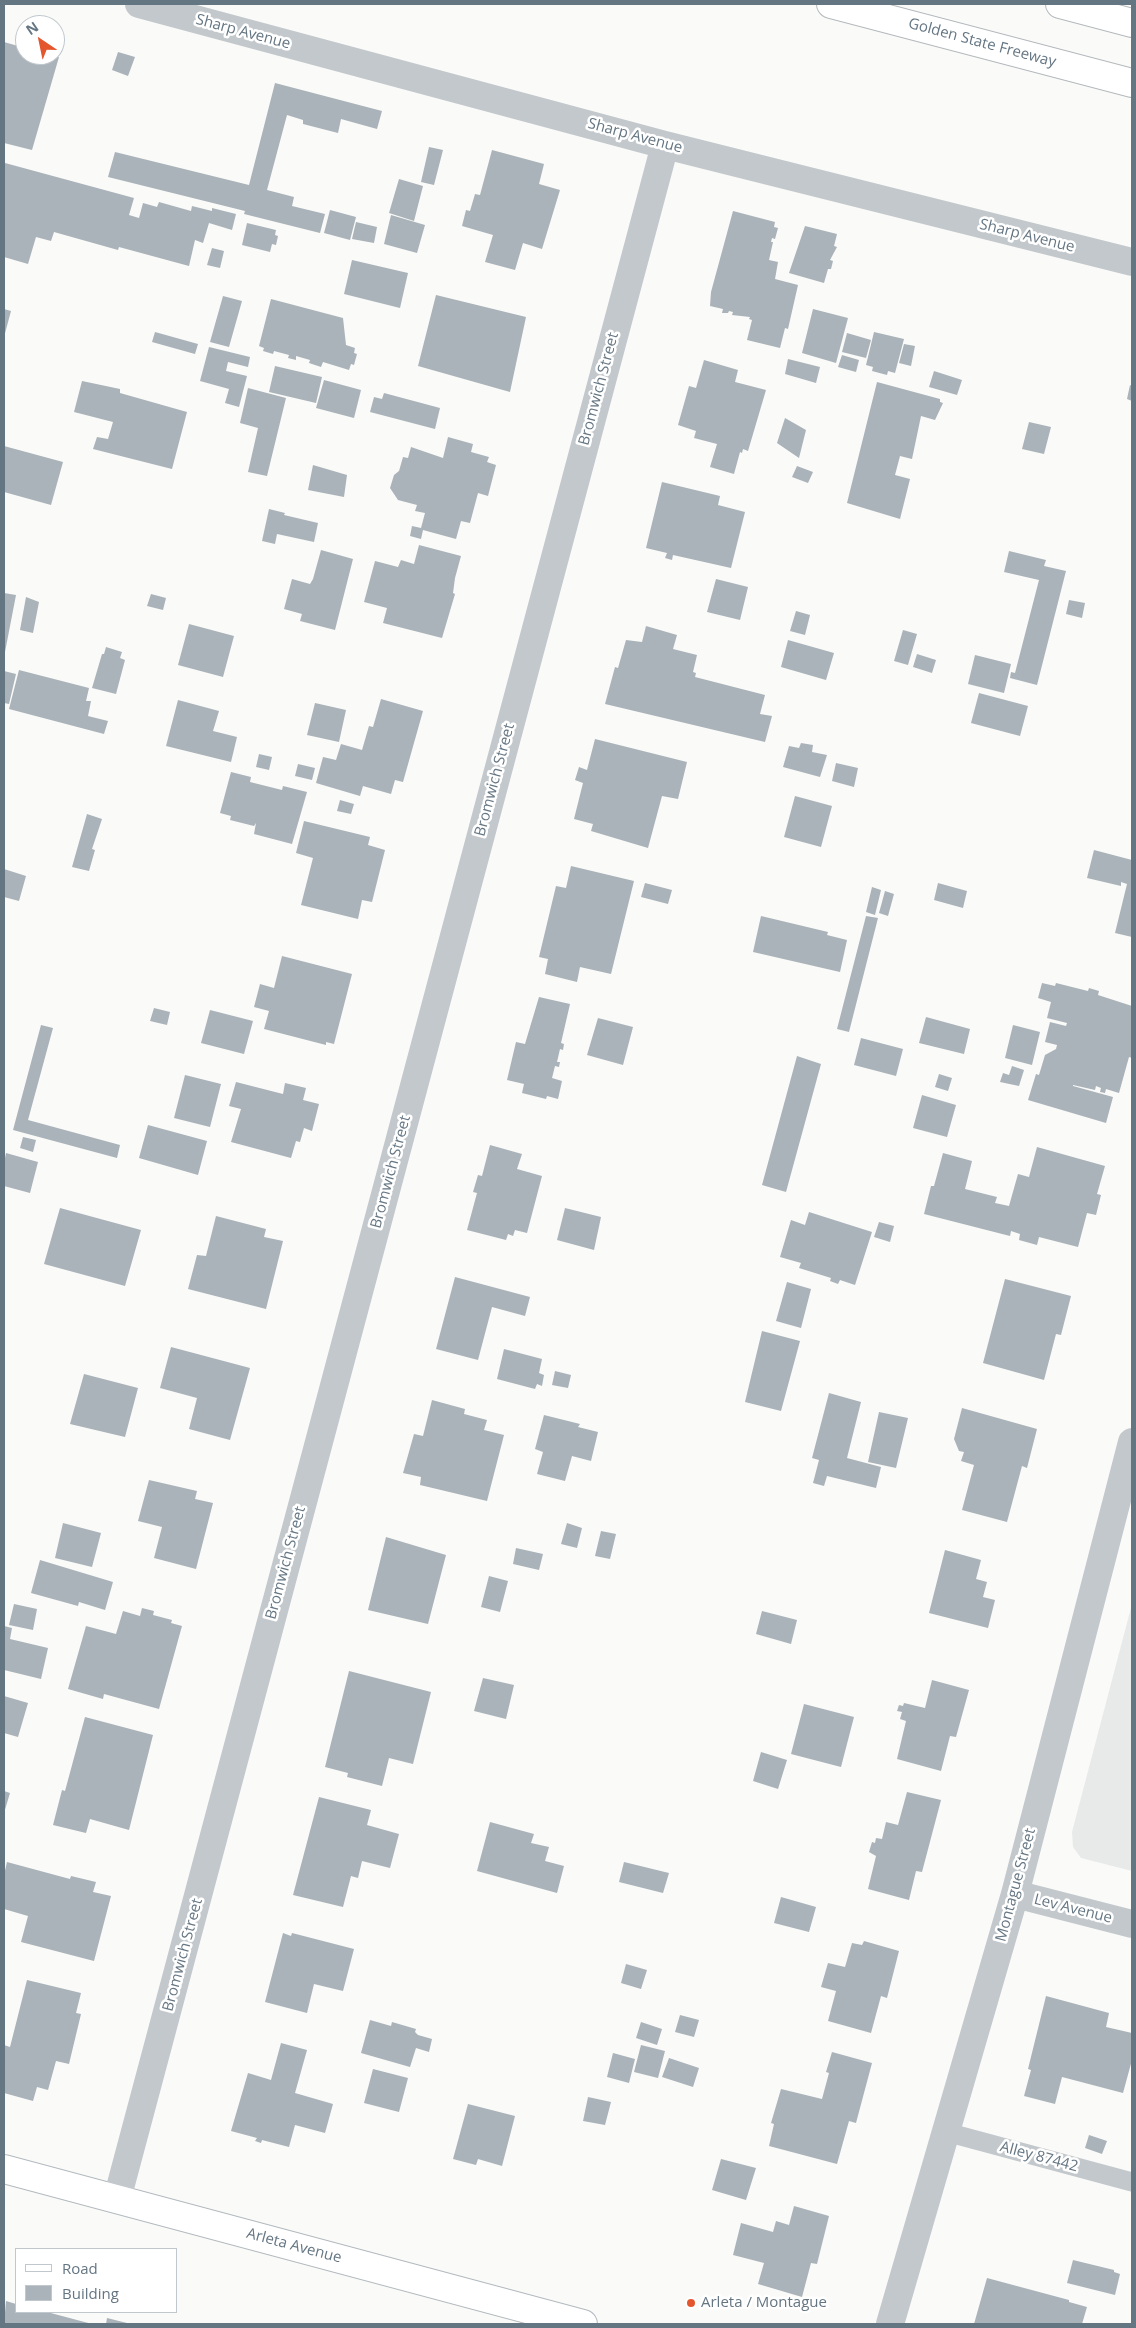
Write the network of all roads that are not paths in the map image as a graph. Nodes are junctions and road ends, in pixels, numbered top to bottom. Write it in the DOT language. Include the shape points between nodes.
graph roads {
  1 [pos="139,4"];
  2 [pos="831,4"];
  3 [pos="1060,4"];
  4 [pos="1132,23"];
  5 [pos="1132,82"];
  6 [pos="665,145"];
  7 [pos="1132,262"];
  8 [pos="1132,1442"];
  9 [pos="1014,1894"];
  10 [pos="1132,1924"];
  11 [pos="946,2132"];
  12 [pos="4,2169"];
  13 [pos="1132,2182"];
  14 [pos="117,2199"];
  15 [pos="583,2324"];
  16 [pos="890,2324"];
  1 -- 6 [label="street, Sharp Avenue"];
  2 -- 5 [label="main road, Golden State Freeway"];
  3 -- 4 [label="main road"];
  6 -- 7 [label="street, Sharp Avenue"];
  6 -- 14 [label="street, Bromwich Street"];
  8 -- 9 [label="street, Montague Street"];
  9 -- 10 [label="street, Lev Avenue"];
  9 -- 11 [label="street, Montague Street"];
  11 -- 13 [label="lane, Alley 87442"];
  11 -- 16 [label="street, Montague Street"];
  12 -- 14 [label="main road, Arleta Avenue"];
  14 -- 15 [label="main road, Arleta Avenue"];
}
